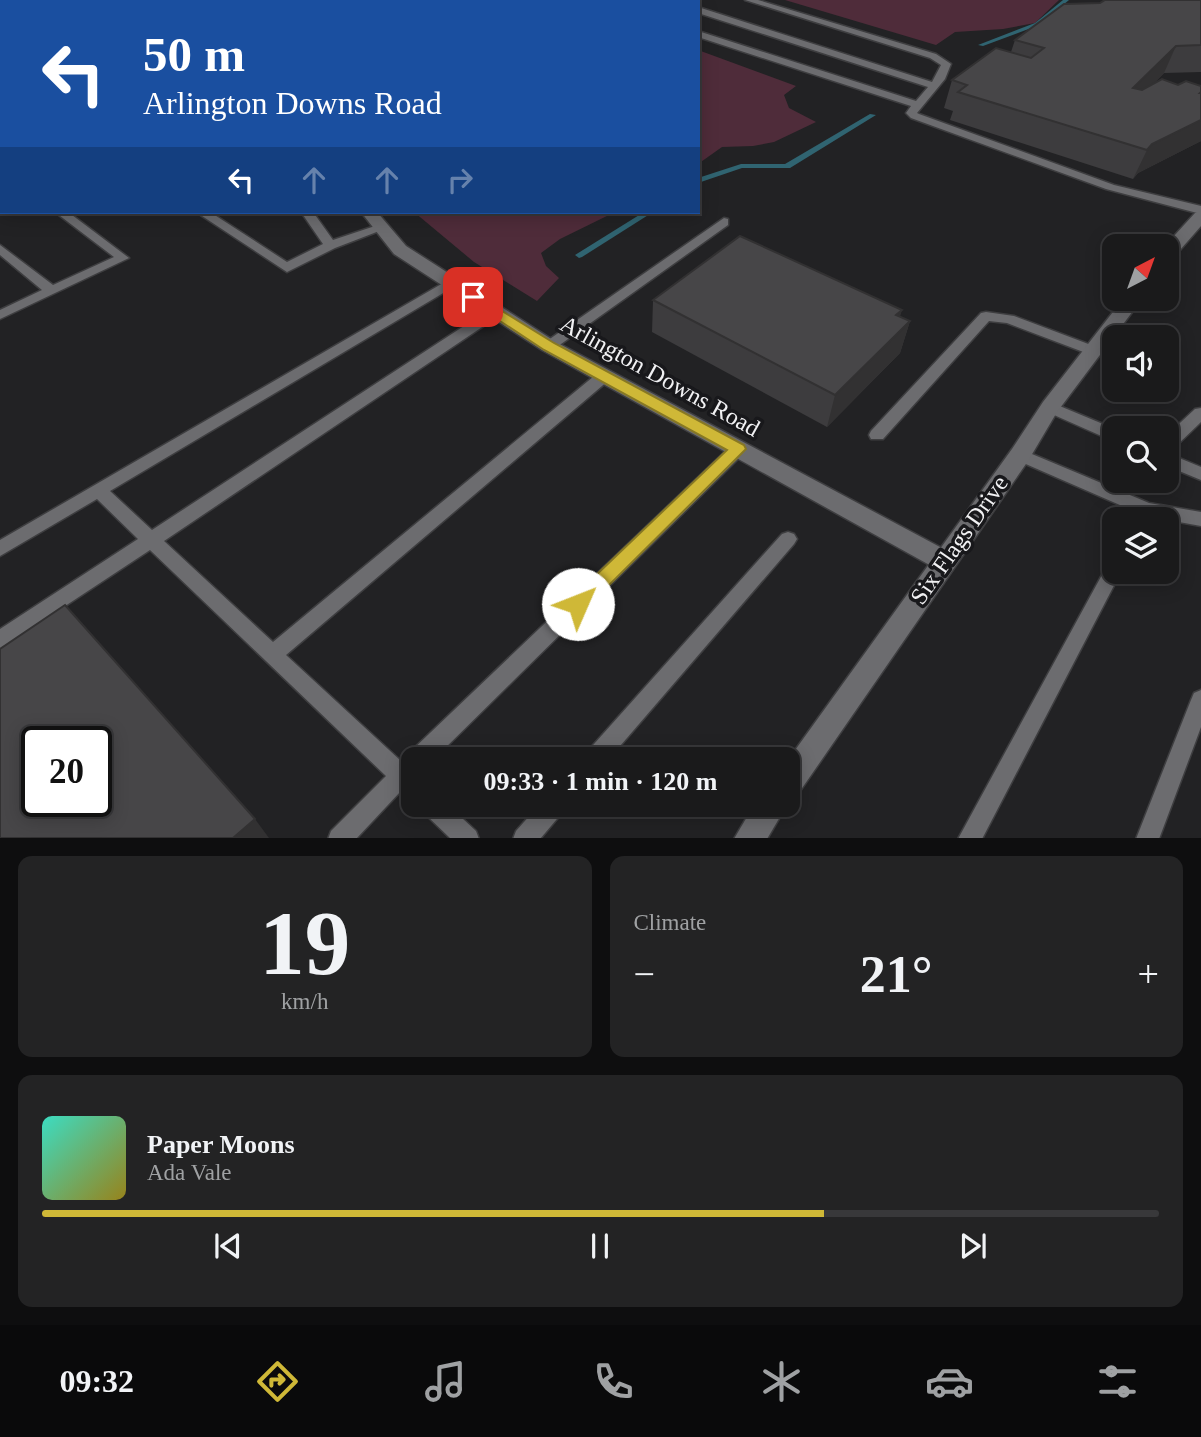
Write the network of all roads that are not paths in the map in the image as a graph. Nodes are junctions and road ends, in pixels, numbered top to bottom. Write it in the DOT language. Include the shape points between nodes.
graph roads {
  1 [pos="749,0"];
  2 [pos="700,11"];
  3 [pos="700,35"];
  4 [pos="935,86"];
  5 [pos="917,105"];
  6 [pos="1201,210"];
  7 [pos="64,214"];
  8 [pos="205,214"];
  9 [pos="308,214"];
  10 [pos="1201,216"];
  11 [pos="375,220"];
  12 [pos="724,222"];
  13 [pos="1180,239"];
  14 [pos="330,245"];
  15 [pos="0,249"];
  16 [pos="450,283"];
  17 [pos="51,291"];
  18 [pos="495,312"];
  19 [pos="1123,312"];
  20 [pos="0,314"];
  21 [pos="549,346"];
  22 [pos="1094,351"];
  23 [pos="604,376"];
  24 [pos="1050,407"];
  25 [pos="1201,413"];
  26 [pos="1102,430"];
  27 [pos="1179,434"];
  28 [pos="877,435"];
  29 [pos="738,449"];
  30 [pos="1020,455"];
  31 [pos="1179,464"];
  32 [pos="1201,474"];
  33 [pos="98,490"];
  34 [pos="1127,507"];
  35 [pos="1179,517"];
  36 [pos="1201,519"];
  37 [pos="788,539"];
  38 [pos="151,540"];
  39 [pos="0,550"];
  40 [pos="944,561"];
  41 [pos="1106,584"];
  42 [pos="0,640"];
  43 [pos="273,654"];
  44 [pos="1201,700"];
  45 [pos="435,747"];
  46 [pos="605,747"];
  47 [pos="401,763"];
  48 [pos="800,767"];
  49 [pos="401,780"];
  50 [pos="445,817"];
  51 [pos="543,817"];
  52 [pos="764,817"];
  53 [pos="339,838"];
  54 [pos="468,838"];
  55 [pos="524,838"];
  56 [pos="749,838"];
  57 [pos="969,838"];
  58 [pos="1147,838"];
  1 -- 4 [label="lane" via="933,56 946,64"];
  2 -- 4 [label="lane"];
  3 -- 5 [label="lane"];
  4 -- 5 [label="lane"];
  5 -- 6 [label="lane" via="911,113 940,128 1110,187"];
  7 -- 17 [label="lane" via="122,258"];
  8 -- 14 [label="lane" via="287,268"];
  9 -- 14 [label="lane"];
  10 -- 13 [label="street"];
  11 -- 14 [label="lane"];
  11 -- 16 [label="street, Arlington Downs Road" via="400,250"];
  12 -- 21 [label="lane"];
  15 -- 17 [label="lane"];
  16 -- 18 [label="street, Arlington Downs Road"];
  16 -- 33 [label="lane"];
  17 -- 20 [label="lane"];
  18 -- 21 [label="street, Arlington Downs Road"];
  18 -- 38 [label="lane"];
  19 -- 22 [label="street, Six Flags Drive"];
  21 -- 23 [label="street, Arlington Downs Road"];
  22 -- 24 [label="street, Six Flags Drive"];
  22 -- 28 [label="lane" via="1009,319 986,316"];
  23 -- 29 [label="street, Arlington Downs Road"];
  23 -- 43 [label="lane"];
  24 -- 26 [label="lane"];
  24 -- 30 [label="street, Six Flags Drive"];
  25 -- 27 [label="lane"];
  29 -- 40 [label="street, Arlington Downs Road"];
  29 -- 45 [label="lane"];
  30 -- 34 [label="lane"];
  30 -- 40 [label="street, Six Flags Drive"];
  31 -- 32 [label="lane"];
  33 -- 38 [label="lane"];
  33 -- 39 [label="lane"];
  35 -- 36 [label="lane"];
  37 -- 46 [label="lane"];
  38 -- 42 [label="lane"];
  38 -- 43 [label="lane"];
  40 -- 48 [label="street, Six Flags Drive"];
  41 -- 57 [label="lane"];
  43 -- 47 [label="lane"];
  44 -- 58 [label="lane"];
  49 -- 53 [label="lane"];
  50 -- 54 [label="lane"];
  51 -- 55 [label="lane"];
  52 -- 56 [label="street"];
}
